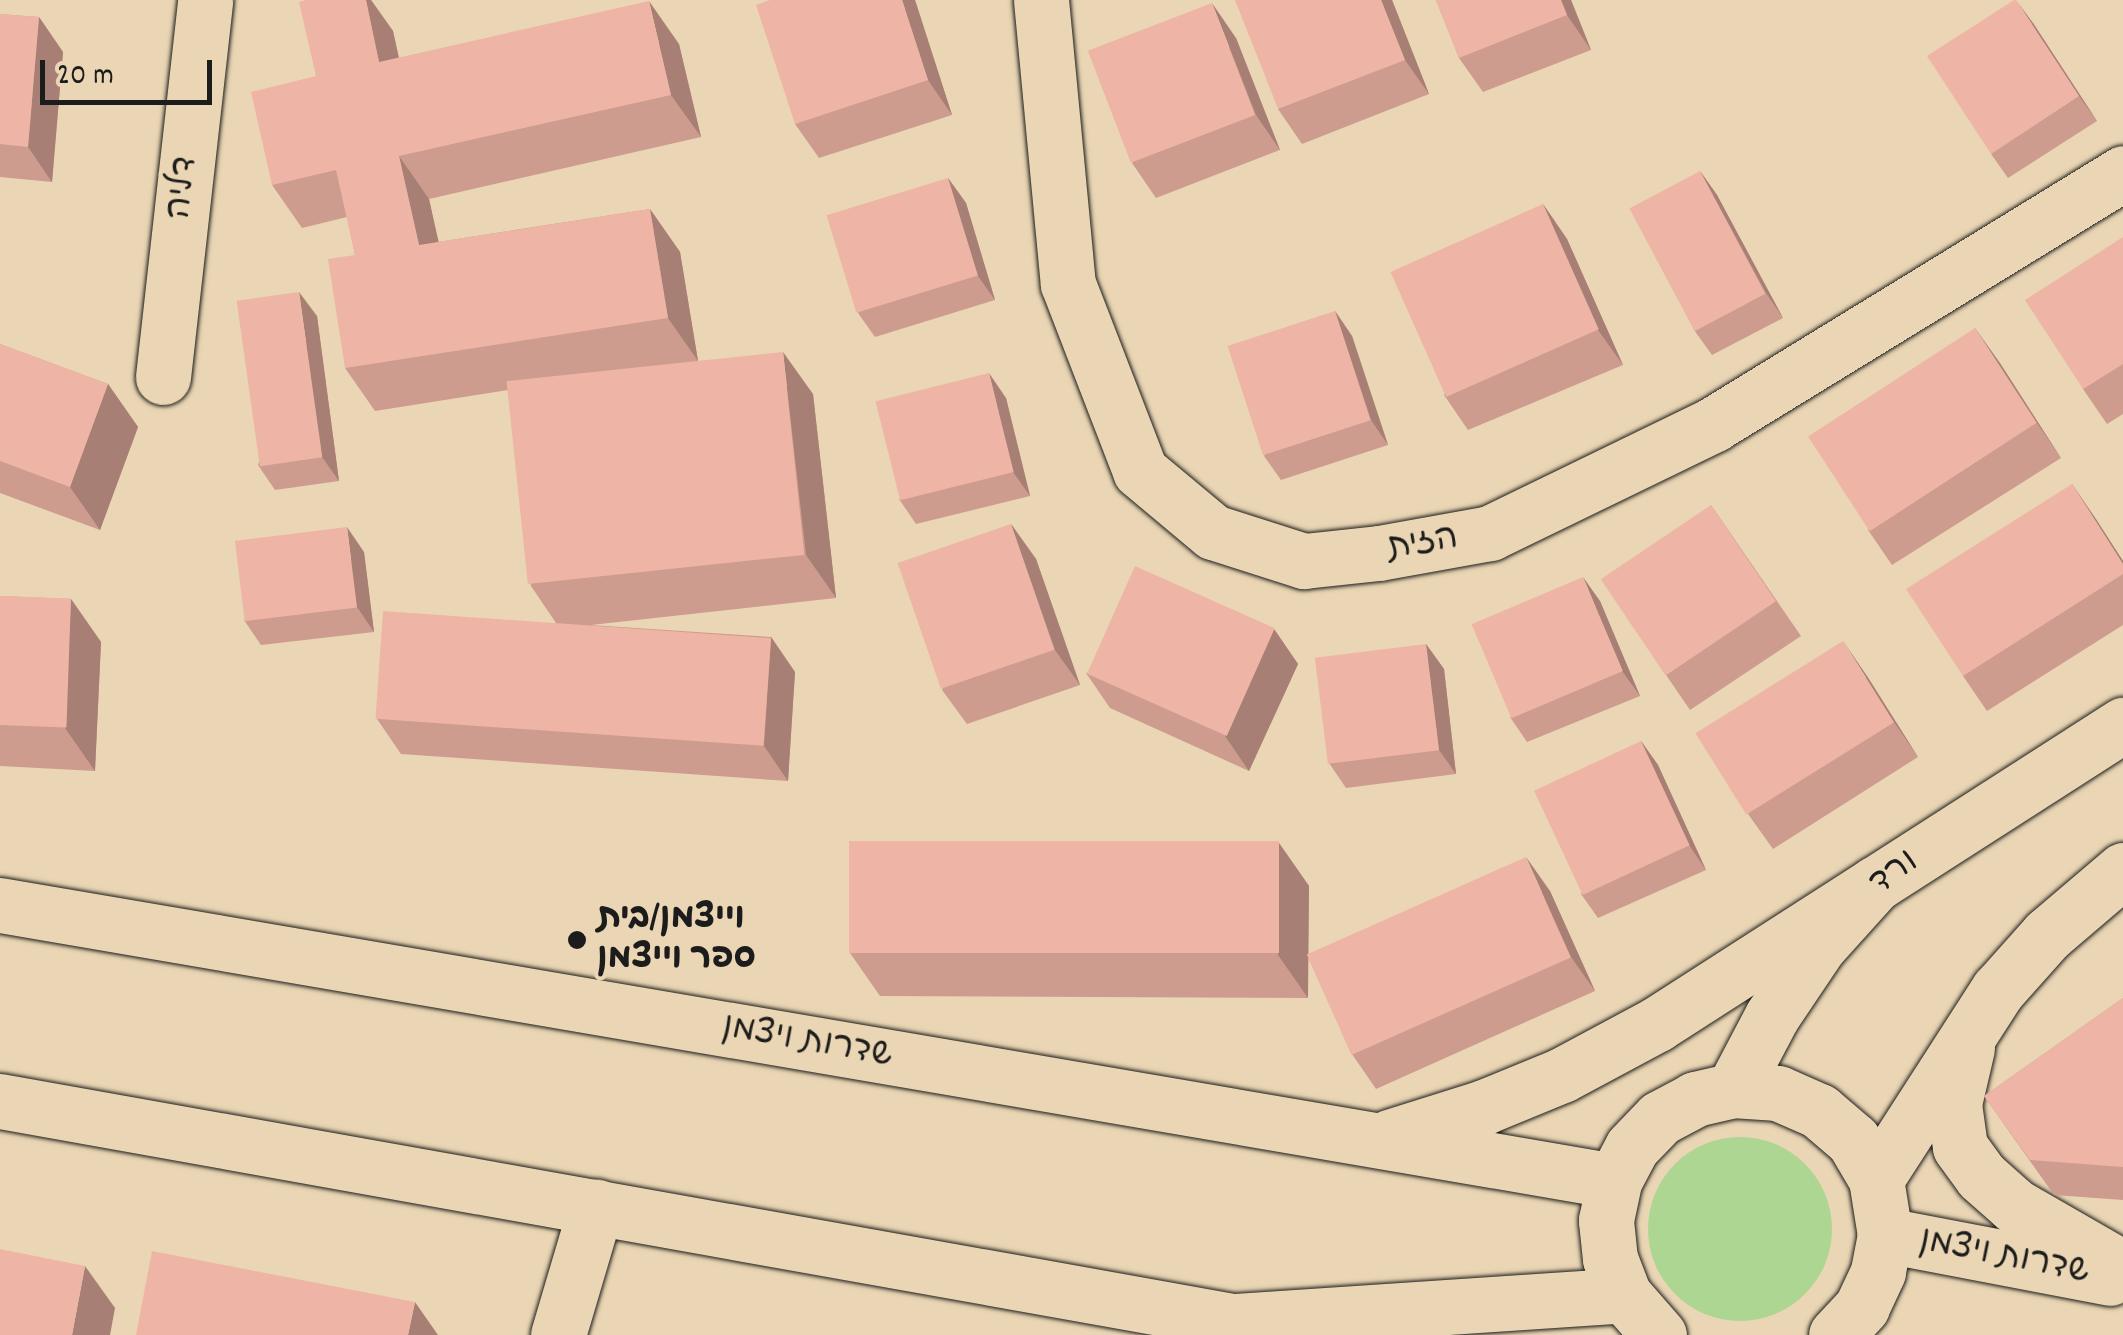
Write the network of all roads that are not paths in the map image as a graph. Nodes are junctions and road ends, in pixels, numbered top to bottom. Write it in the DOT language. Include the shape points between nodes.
graph roads {
  1 [pos="205,0"];
  2 [pos="1041,0"];
  3 [pos="2123,173"];
  4 [pos="162,376"];
  5 [pos="2123,725"];
  6 [pos="2123,870"];
  7 [pos="1874,884"];
  8 [pos="0,904"];
  9 [pos="1976,1019"];
  10 [pos="1733,1090"];
  11 [pos="0,1100"];
  12 [pos="1376,1140"];
  13 [pos="1876,1179"];
  14 [pos="1614,1181"];
  15 [pos="596,1207"];
  16 [pos="1885,1235"];
  17 [pos="2123,1268"];
  18 [pos="2123,1281"];
  19 [pos="1641,1315"];
  20 [pos="1247,1330"];
  21 [pos="558,1335"];
  22 [pos="1837,1335"];
  1 -- 4 [label="street, דליה"];
  2 -- 3 [label="street, הזית" via="1068,284 1140,472 1213,532 1304,561 1490,533 1714,424"];
  5 -- 7 [label="street, ורד"];
  6 -- 9 [label="street" via="2046,935"];
  7 -- 10 [label="street, ורד" via="1819,946"];
  7 -- 12 [label="street" via="1656,1024 1562,1075"];
  8 -- 12 [label="street, שדרות ויצמן"];
  9 -- 13 [label="street"];
  9 -- 17 [label="street" via="1954,1104 1960,1147 2015,1206"];
  10 -- 13 [label="street" via="1778,1093 1819,1111 1853,1140"];
  10 -- 14 [label="street" via="1695,1099 1660,1118 1632,1147"];
  11 -- 15 [label="street"];
  12 -- 14 [label="street, שדרות ויצמן"];
  13 -- 16 [label="street"];
  14 -- 19 [label="street" via="1606,1220 1610,1259"];
  15 -- 20 [label="street"];
  15 -- 21 [label="street"];
  16 -- 18 [label="street, שדרות ויצמן"];
  16 -- 22 [label="street" via="1862,1306"];
  19 -- 20 [label="street"];
}
